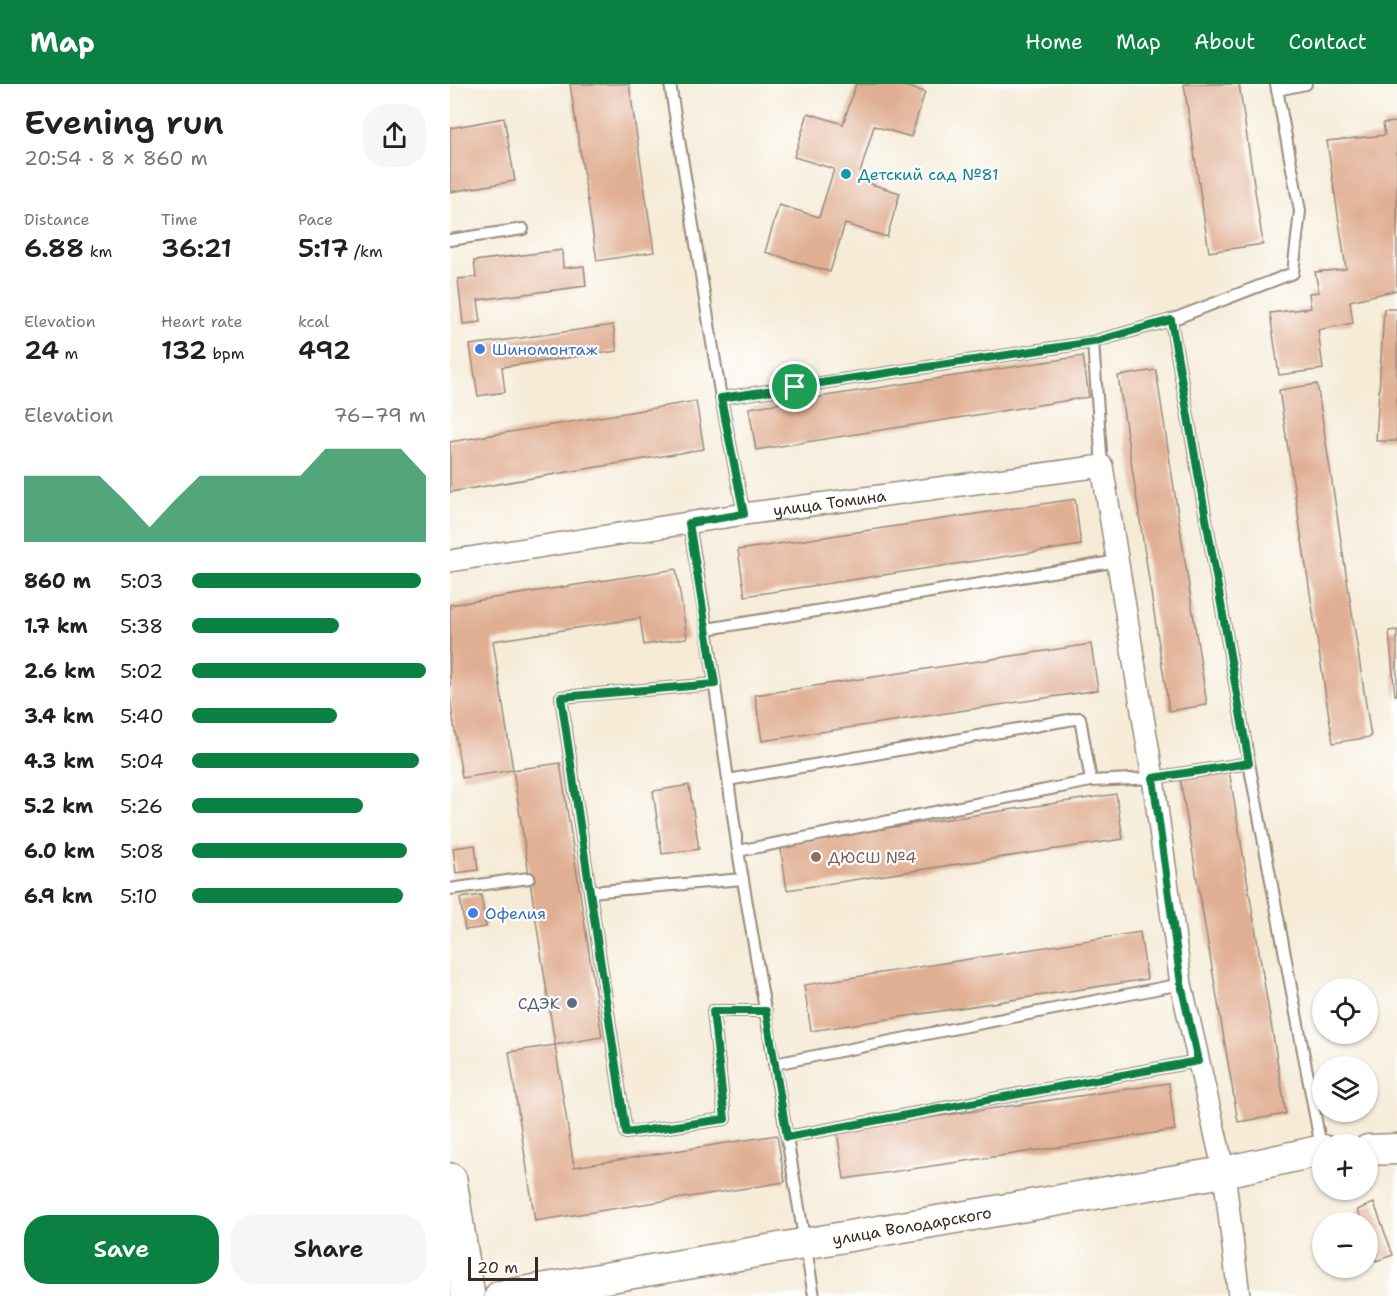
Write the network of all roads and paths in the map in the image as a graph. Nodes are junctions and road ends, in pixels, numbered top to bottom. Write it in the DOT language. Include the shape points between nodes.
graph roads {
  1 [pos="670,84"];
  2 [pos="1306,84"];
  3 [pos="1277,87"];
  4 [pos="522,230"];
  5 [pos="450,240"];
  6 [pos="1171,320"];
  7 [pos="1093,342"];
  8 [pos="721,398"];
  9 [pos="1102,466"];
  10 [pos="744,514"];
  11 [pos="689,523"];
  12 [pos="450,561"];
  13 [pos="1118,561"];
  14 [pos="707,629"];
  15 [pos="715,684"];
  16 [pos="1249,763"];
  17 [pos="1153,778"];
  18 [pos="728,780"];
  19 [pos="1091,781"];
  20 [pos="738,851"];
  21 [pos="529,878"];
  22 [pos="743,879"];
  23 [pos="450,889"];
  24 [pos="590,892"];
  25 [pos="1181,984"];
  26 [pos="766,1011"];
  27 [pos="1198,1061"];
  28 [pos="774,1064"];
  29 [pos="1319,1134"];
  30 [pos="787,1137"];
  31 [pos="1397,1149"];
  32 [pos="1378,1150"];
  33 [pos="1312,1152"];
  34 [pos="1224,1172"];
  35 [pos="450,1180"];
  36 [pos="805,1245"];
  37 [pos="468,1296"];
  38 [pos="500,1296"];
  39 [pos="814,1296"];
  40 [pos="1239,1296"];
  1 -- 8 [label="lane"];
  2 -- 3 [label="lane"];
  3 -- 6 [label="lane" via="1300,211 1293,273"];
  4 -- 5 [label="lane"];
  6 -- 7 [label="lane"];
  6 -- 16 [label="lane"];
  7 -- 8 [label="lane"];
  7 -- 9 [label="lane"];
  8 -- 10 [label="lane"];
  9 -- 10 [label="street, улица Томина"];
  9 -- 13 [label="street"];
  10 -- 11 [label="street, улица Томина"];
  11 -- 12 [label="street, улица Томина"];
  11 -- 14 [label="lane"];
  13 -- 14 [label="lane"];
  13 -- 17 [label="street"];
  14 -- 15 [label="lane"];
  15 -- 18 [label="lane"];
  15 -- 24 [label="lane" via="561,697 582,873"];
  16 -- 17 [label="lane"];
  16 -- 29 [label="lane"];
  17 -- 19 [label="lane"];
  17 -- 25 [label="street"];
  18 -- 19 [label="lane" via="1080,718"];
  18 -- 20 [label="lane"];
  19 -- 20 [label="lane"];
  20 -- 22 [label="lane"];
  21 -- 23 [label="lane"];
  22 -- 24 [label="lane"];
  22 -- 26 [label="lane"];
  24 -- 26 [label="lane" via="626,1133 725,1119 713,1011"];
  25 -- 27 [label="street"];
  25 -- 28 [label="lane"];
  26 -- 28 [label="lane"];
  27 -- 30 [label="lane"];
  27 -- 34 [label="street"];
  28 -- 30 [label="lane"];
  30 -- 36 [label="lane"];
  31 -- 32 [label="street"];
  33 -- 34 [label="street, улица Володарского"];
  34 -- 36 [label="street, улица Володарского"];
  34 -- 40 [label="street"];
  35 -- 37 [label="main road"];
  36 -- 38 [label="street, улица Володарского"];
  36 -- 39 [label="lane"];
}
